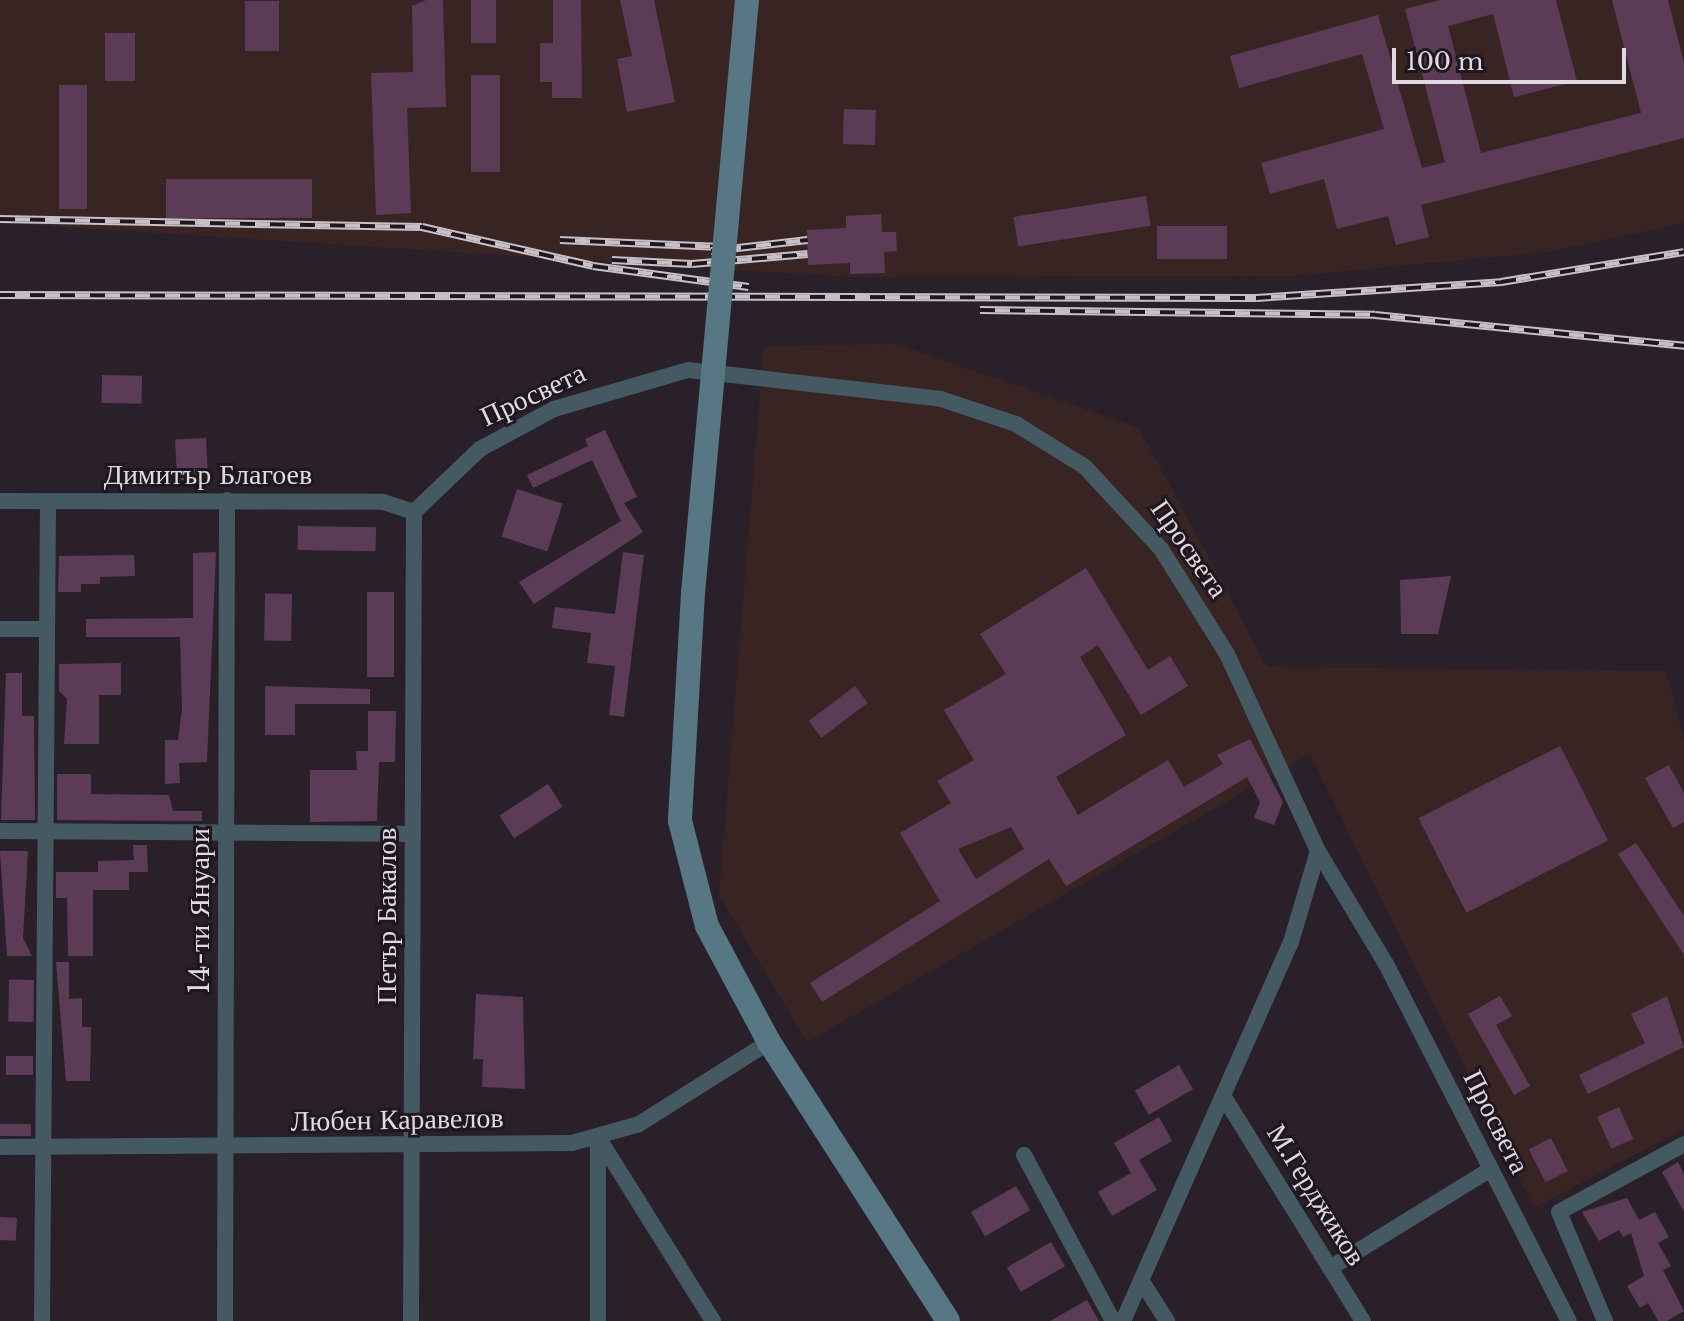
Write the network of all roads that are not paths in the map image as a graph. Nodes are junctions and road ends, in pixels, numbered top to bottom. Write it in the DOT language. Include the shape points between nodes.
graph roads {
  1 [pos="747,0"];
  2 [pos="227,500"];
  3 [pos="0,501"];
  4 [pos="48,501"];
  5 [pos="414,512"];
  6 [pos="0,629"];
  7 [pos="47,629"];
  8 [pos="0,831"];
  9 [pos="43,832"];
  10 [pos="226,833"];
  11 [pos="413,834"];
  12 [pos="1318,851"];
  13 [pos="769,1042"];
  14 [pos="1224,1097"];
  15 [pos="598,1137"];
  16 [pos="1684,1144"];
  17 [pos="0,1147"];
  18 [pos="42,1147"];
  19 [pos="225,1147"];
  20 [pos="412,1148"];
  21 [pos="1024,1155"];
  22 [pos="1491,1169"];
  23 [pos="1330,1268"];
  24 [pos="1141,1280"];
  25 [pos="42,1321"];
  26 [pos="225,1321"];
  27 [pos="411,1321"];
  28 [pos="598,1321"];
  29 [pos="713,1321"];
  30 [pos="948,1321"];
  31 [pos="1113,1321"];
  32 [pos="1123,1321"];
  33 [pos="1167,1321"];
  34 [pos="1363,1321"];
  35 [pos="1569,1321"];
  36 [pos="1605,1321"];
  1 -- 13 [label="main road, bridge" via="693,593 680,821 707,926"];
  2 -- 4 [label="street, Димитър Благоев"];
  2 -- 5 [label="street, Димитър Благоев" via="383,502"];
  2 -- 10 [label="street, 14-ти Януари"];
  3 -- 4 [label="street, Димитър Благоев"];
  4 -- 7 [label="street"];
  5 -- 11 [label="street, Петър Бакалов"];
  5 -- 12 [label="street, Просвета" via="480,449 554,409 654,374 766,377 982,411 1085,467 1161,549 1227,654"];
  6 -- 7 [label="street"];
  7 -- 9 [label="street"];
  8 -- 9 [label="street"];
  9 -- 10 [label="street"];
  9 -- 18 [label="street"];
  10 -- 11 [label="street"];
  10 -- 19 [label="street, 14-ти Януари"];
  11 -- 20 [label="street, Петър Бакалов"];
  12 -- 14 [label="street" via="1308,900"];
  12 -- 22 [label="street, Просвета"];
  13 -- 15 [label="street, Любен Каравелов" via="685,1098"];
  13 -- 30 [label="main road"];
  14 -- 23 [label="street, М.Герджиков"];
  14 -- 24 [label="street"];
  15 -- 20 [label="street, Любен Каравелов"];
  15 -- 28 [label="street"];
  15 -- 29 [label="street"];
  16 -- 36 [label="street" via="1559,1212"];
  17 -- 18 [label="street, Любен Каравелов"];
  18 -- 19 [label="street, Любен Каравелов"];
  18 -- 25 [label="street"];
  19 -- 20 [label="street, Любен Каравелов"];
  19 -- 26 [label="street, 14-ти Януари"];
  20 -- 27 [label="street, Петър Бакалов"];
  21 -- 31 [label="street"];
  22 -- 23 [label="street"];
  22 -- 35 [label="street, Просвета"];
  23 -- 34 [label="street, М.Герджиков"];
  24 -- 32 [label="street"];
  24 -- 33 [label="street"];
}
